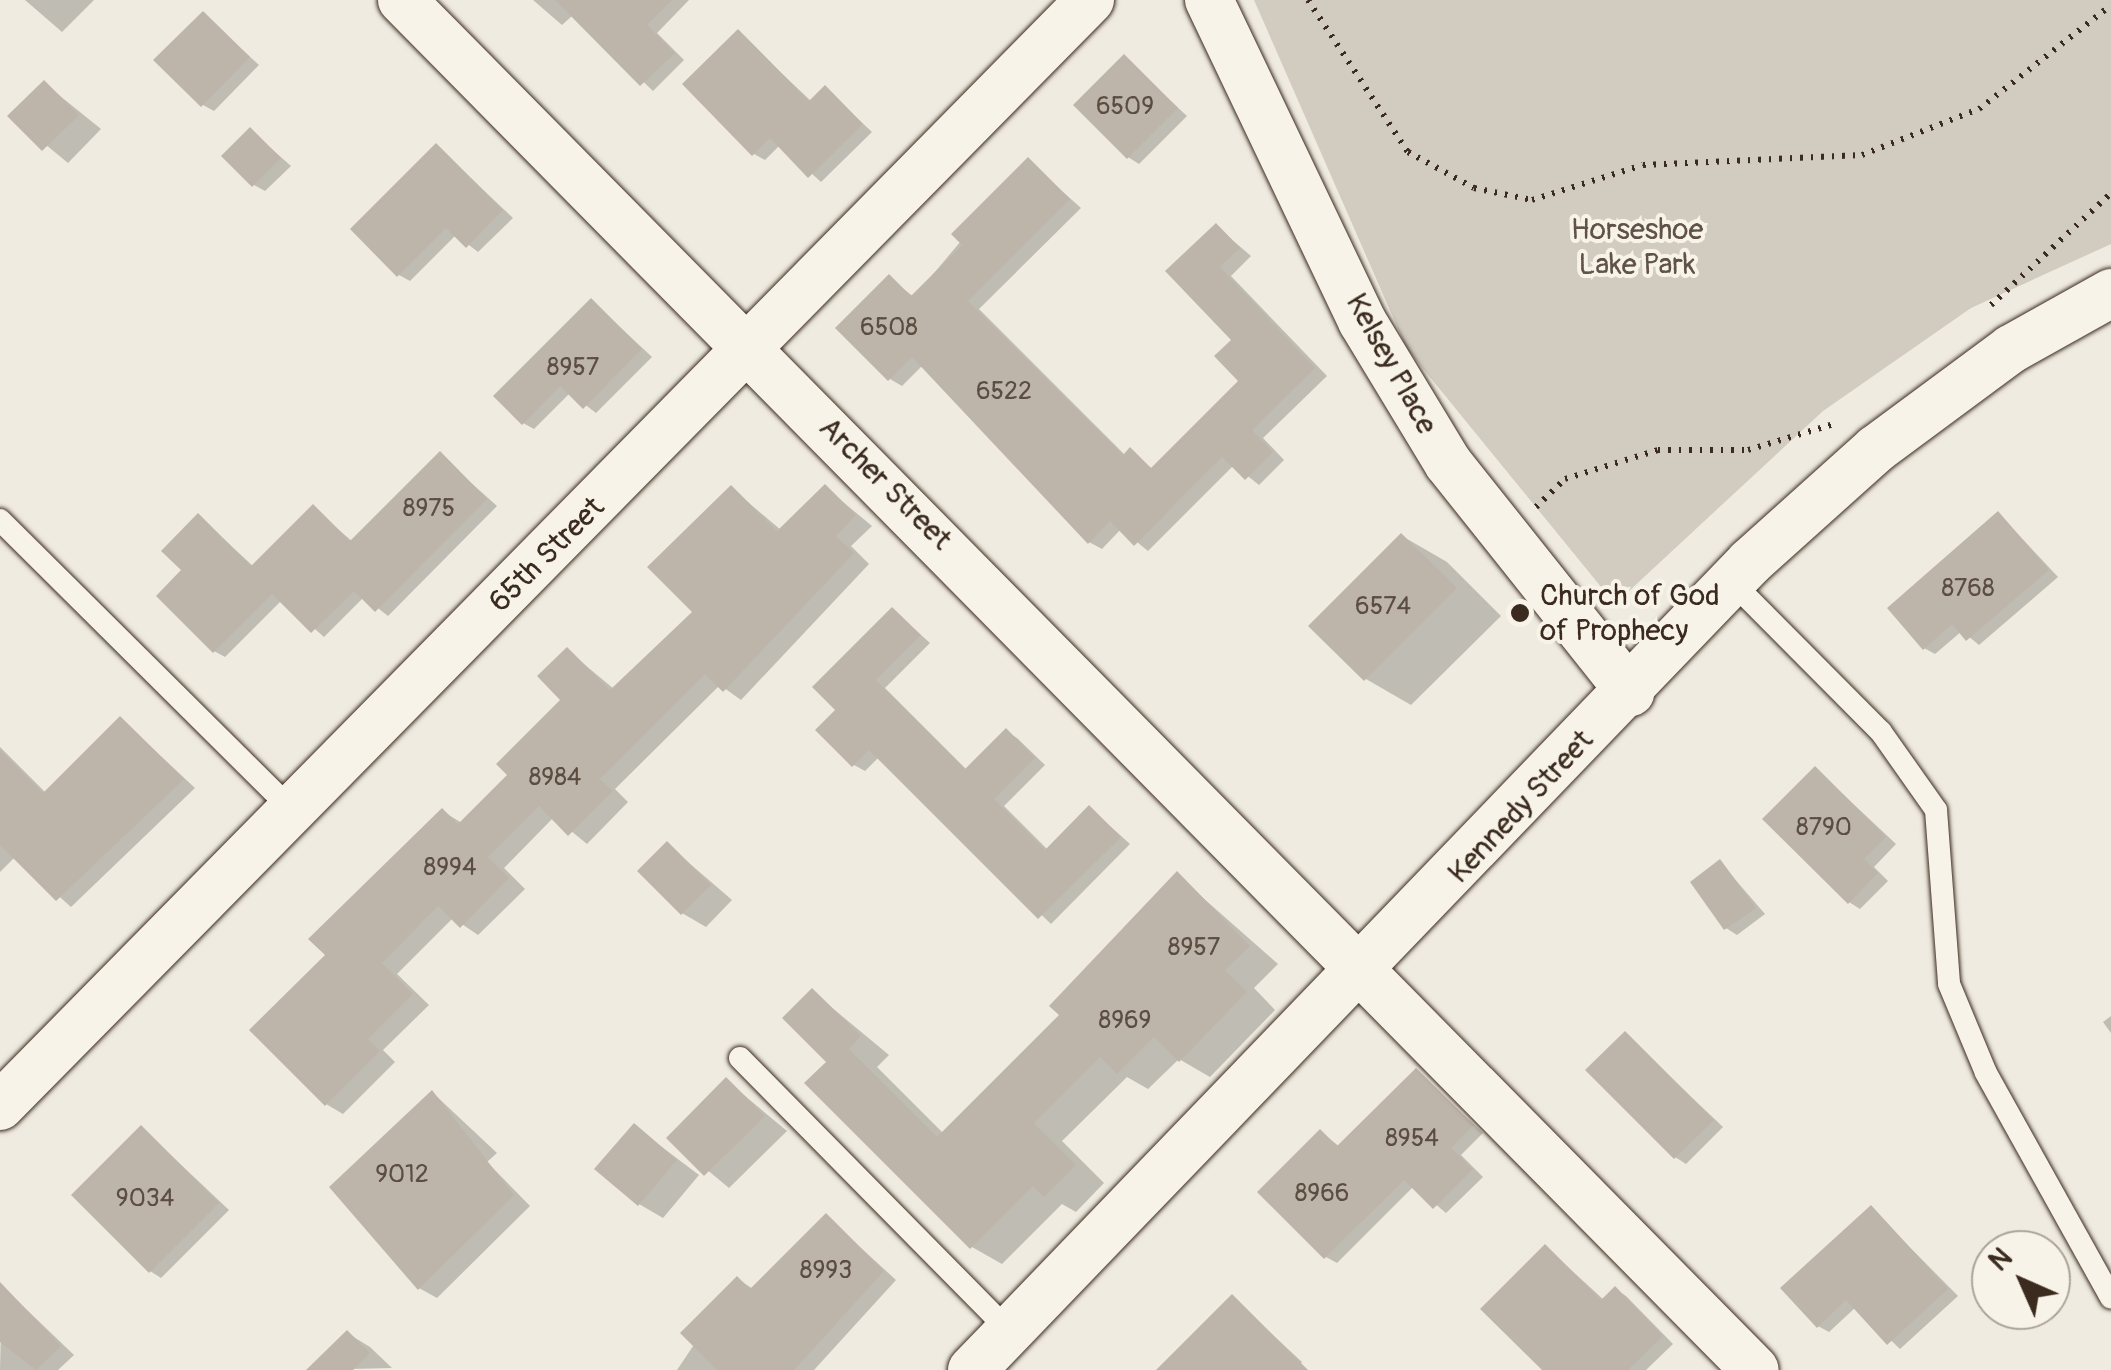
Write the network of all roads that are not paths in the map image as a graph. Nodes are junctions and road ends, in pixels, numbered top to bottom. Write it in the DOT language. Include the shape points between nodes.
graph roads {
  1 [pos="402,0"];
  2 [pos="1090,0"];
  3 [pos="1208,0"];
  4 [pos="2111,292"];
  5 [pos="752,350"];
  6 [pos="0,520"];
  7 [pos="1732,582"];
  8 [pos="1630,692"];
  9 [pos="294,811"];
  10 [pos="1368,969"];
  11 [pos="740,1058"];
  12 [pos="0,1106"];
  13 [pos="2111,1298"];
  14 [pos="1010,1332"];
  15 [pos="972,1370"];
  16 [pos="1756,1370"];
  1 -- 5 [label="street, Archer Street"];
  2 -- 5 [label="street, 65th Street"];
  3 -- 8 [label="street, Kelsey Place" via="1362,321 1448,463"];
  4 -- 7 [label="street, Kennedy Street" via="2012,349 1876,449"];
  5 -- 9 [label="street, 65th Street"];
  5 -- 10 [label="street, Archer Street"];
  6 -- 9 [label="lane"];
  7 -- 8 [label="street, Kennedy Street"];
  7 -- 13 [label="lane" via="1881,732 1936,810 1948,984 1986,1073"];
  8 -- 10 [label="street, Kennedy Street"];
  9 -- 12 [label="street, 65th Street"];
  10 -- 14 [label="street, Kennedy Street"];
  10 -- 16 [label="street, Archer Street"];
  11 -- 14 [label="lane"];
  14 -- 15 [label="street, Kennedy Street"];
}
